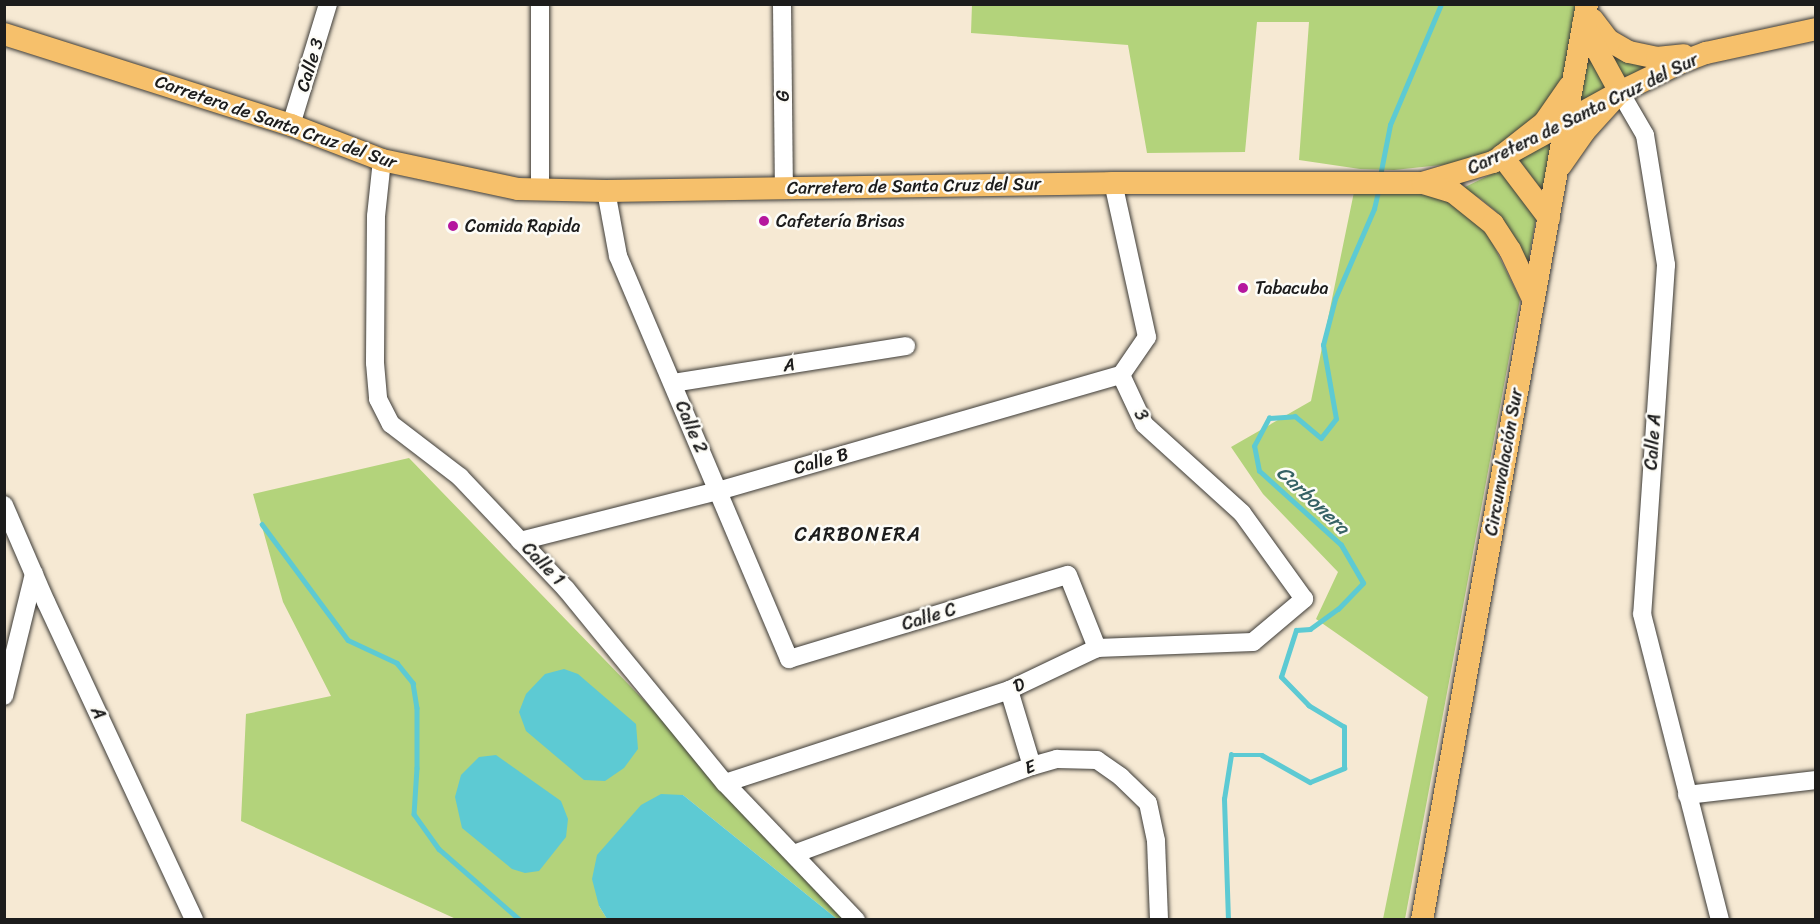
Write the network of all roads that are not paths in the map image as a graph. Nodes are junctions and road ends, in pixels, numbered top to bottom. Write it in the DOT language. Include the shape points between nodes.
graph roads {
  1 [pos="328,4"];
  2 [pos="540,4"];
  3 [pos="782,4"];
  4 [pos="1585,12"];
  5 [pos="1815,29"];
  6 [pos="4,34"];
  7 [pos="1706,53"];
  8 [pos="1572,80"];
  9 [pos="1620,92"];
  10 [pos="1566,124"];
  11 [pos="291,125"];
  12 [pos="1502,156"];
  13 [pos="382,160"];
  14 [pos="1558,169"];
  15 [pos="1113,183"];
  16 [pos="1422,183"];
  17 [pos="784,188"];
  18 [pos="540,190"];
  19 [pos="606,191"];
  20 [pos="1549,218"];
  21 [pos="1533,299"];
  22 [pos="906,346"];
  23 [pos="1121,375"];
  24 [pos="673,383"];
  25 [pos="718,491"];
  26 [pos="4,505"];
  27 [pos="8,524"];
  28 [pos="520,541"];
  29 [pos="34,574"];
  30 [pos="1304,599"];
  31 [pos="1097,648"];
  32 [pos="789,658"];
  33 [pos="1009,690"];
  34 [pos="4,696"];
  35 [pos="1032,766"];
  36 [pos="1815,780"];
  37 [pos="725,783"];
  38 [pos="1687,795"];
  39 [pos="794,854"];
  40 [pos="194,920"];
  41 [pos="856,920"];
  42 [pos="1159,920"];
  43 [pos="1422,920"];
  44 [pos="1720,920"];
  1 -- 11 [label="street, Calle 3"];
  2 -- 18 [label="street"];
  3 -- 17 [label="street, G"];
  4 -- 7 [label="main road" via="1608,40 1629,52 1657,58"];
  4 -- 8 [label="main road, Circunvalación Sur"];
  4 -- 9 [label="main road"];
  5 -- 7 [label="main road, Carretera de Santa Cruz del Sur"];
  6 -- 11 [label="main road, Carretera de Santa Cruz del Sur"];
  7 -- 9 [label="main road, Carretera de Santa Cruz del Sur"];
  8 -- 10 [label="main road, Circunvalación Sur"];
  8 -- 12 [label="main road" via="1544,123"];
  9 -- 10 [label="main road, Carretera de Santa Cruz del Sur"];
  9 -- 14 [label="main road" via="1583,133"];
  9 -- 38 [label="street, Calle A" via="1645,135 1666,265 1641,614"];
  10 -- 12 [label="main road, Carretera de Santa Cruz del Sur"];
  10 -- 14 [label="main road, Circunvalación Sur"];
  11 -- 13 [label="main road, Carretera de Santa Cruz del Sur"];
  12 -- 16 [label="main road, Carretera de Santa Cruz del Sur" via="1471,170"];
  12 -- 20 [label="main road"];
  13 -- 18 [label="main road, Carretera de Santa Cruz del Sur" via="518,189"];
  13 -- 28 [label="street, Calle 1" via="374,288 378,399 391,424 460,477"];
  14 -- 20 [label="main road, Circunvalación Sur"];
  15 -- 16 [label="main road, Carretera de Santa Cruz del Sur"];
  15 -- 17 [label="main road, Carretera de Santa Cruz del Sur"];
  15 -- 23 [label="street" via="1147,338"];
  16 -- 21 [label="main road" via="1453,192 1493,224"];
  17 -- 19 [label="main road, Carretera de Santa Cruz del Sur"];
  18 -- 19 [label="main road, Carretera de Santa Cruz del Sur"];
  19 -- 24 [label="street, Calle 2" via="618,256"];
  20 -- 21 [label="main road, Circunvalación Sur"];
  21 -- 43 [label="main road, Circunvalación Sur"];
  22 -- 24 [label="street, A"];
  23 -- 25 [label="street, Calle B"];
  23 -- 30 [label="street, 3" via="1144,424 1242,513"];
  24 -- 25 [label="street, Calle 2"];
  25 -- 28 [label="street, Calle B"];
  25 -- 32 [label="street, Calle 2"];
  26 -- 27 [label="street, A"];
  27 -- 29 [label="street, A"];
  28 -- 37 [label="street, Calle 1" via="566,589"];
  29 -- 34 [label="street"];
  29 -- 40 [label="street, A"];
  30 -- 31 [label="street, D" via="1252,642"];
  31 -- 32 [label="street, Calle C" via="1068,575"];
  31 -- 33 [label="street, D"];
  33 -- 35 [label="street"];
  33 -- 37 [label="street, D"];
  35 -- 39 [label="street, E"];
  35 -- 42 [label="street, E" via="1057,759 1097,760 1148,803 1156,841"];
  36 -- 38 [label="street"];
  37 -- 39 [label="street, Calle 1"];
  38 -- 44 [label="street, Calle A"];
  39 -- 41 [label="street, Calle 1"];
}
